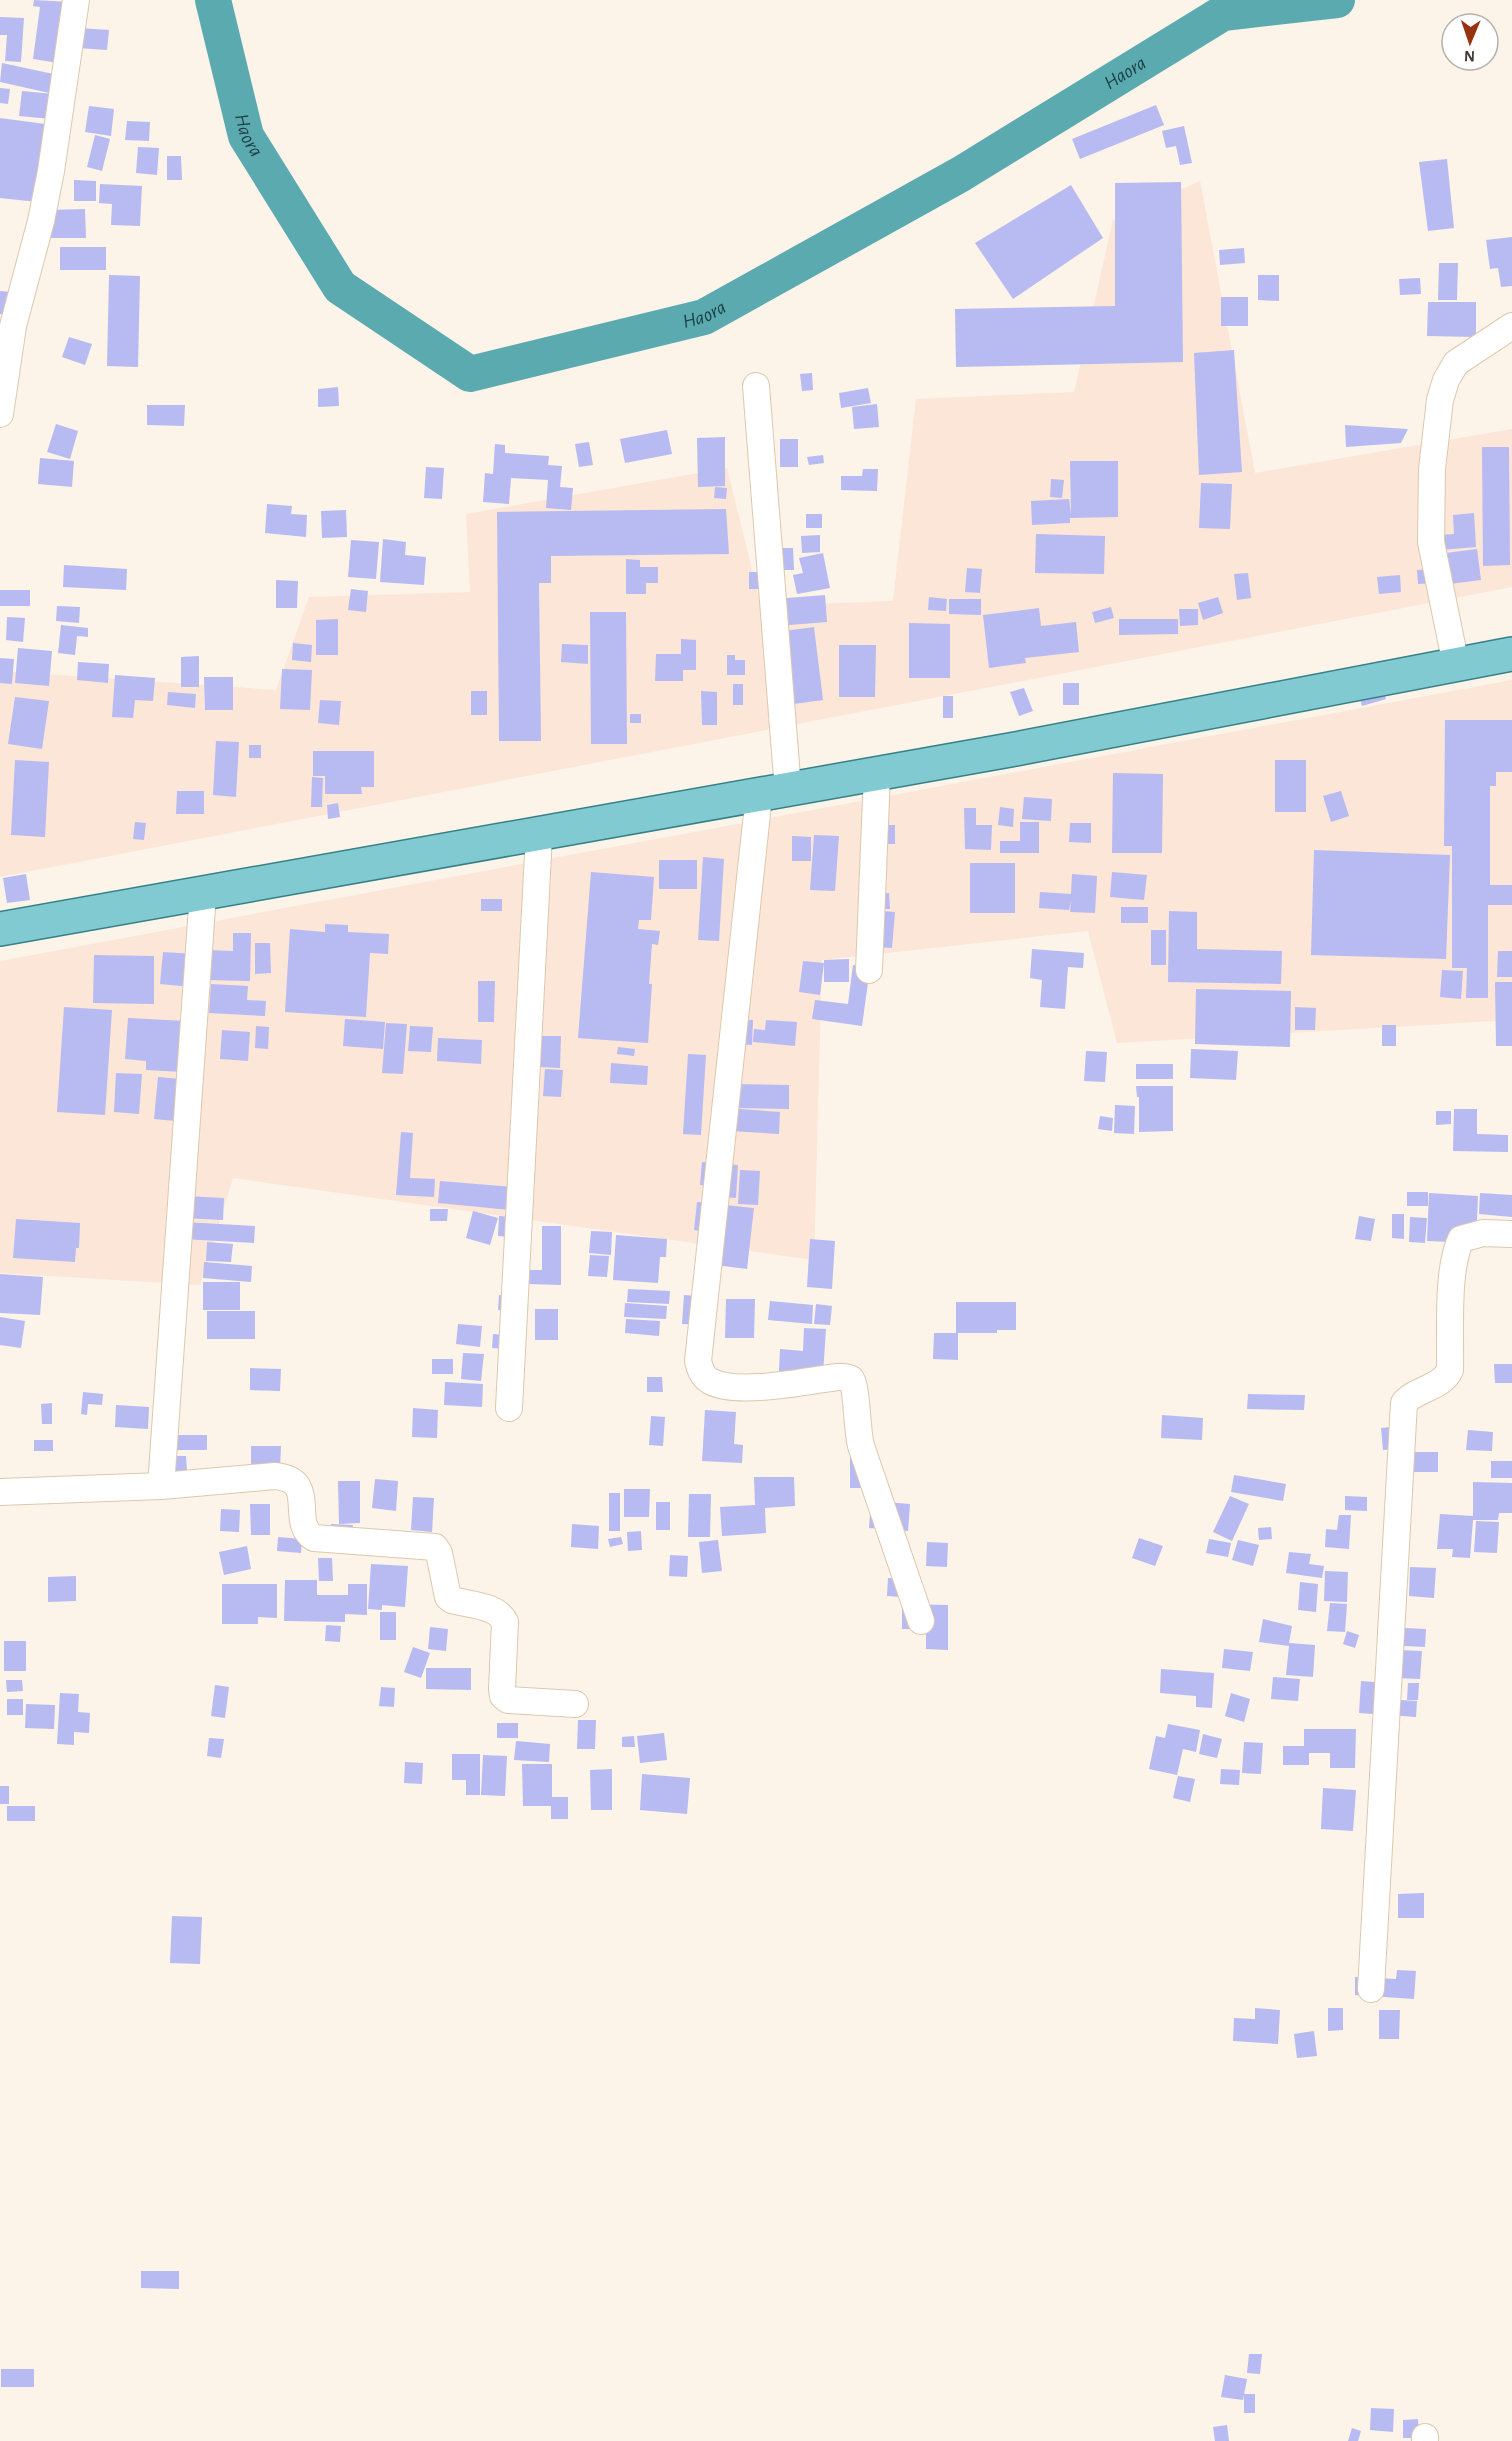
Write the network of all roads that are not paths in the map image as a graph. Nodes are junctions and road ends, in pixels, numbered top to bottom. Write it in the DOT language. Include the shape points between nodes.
graph roads {
  1 [pos="76,0"];
  2 [pos="7,324"];
  3 [pos="1512,326"];
  4 [pos="756,386"];
  5 [pos="0,414"];
  6 [pos="1512,654"];
  7 [pos="1456,665"];
  8 [pos="877,774"];
  9 [pos="774,793"];
  10 [pos="539,835"];
  11 [pos="203,893"];
  12 [pos="0,929"];
  13 [pos="870,970"];
  14 [pos="1512,1234"];
  15 [pos="509,1408"];
  16 [pos="161,1486"];
  17 [pos="0,1492"];
  18 [pos="921,1621"];
  19 [pos="575,1704"];
  20 [pos="1371,1989"];
  1 -- 2 [label="street" via="41,221"];
  2 -- 5 [label="street"];
  3 -- 7 [label="street" via="1456,363 1440,400 1432,469 1431,531"];
  4 -- 9 [label="street"];
  6 -- 7 [label="main road"];
  7 -- 8 [label="main road"];
  8 -- 9 [label="main road"];
  8 -- 13 [label="street"];
  9 -- 10 [label="main road"];
  9 -- 18 [label="street" via="698,1361 701,1372 725,1385 756,1388 837,1377 852,1380 861,1446"];
  10 -- 11 [label="main road"];
  10 -- 15 [label="street"];
  11 -- 12 [label="main road"];
  11 -- 16 [label="street"];
  14 -- 20 [label="street" via="1483,1233 1461,1239 1452,1282 1450,1370 1442,1380 1404,1403"];
  16 -- 17 [label="street"];
  16 -- 19 [label="street" via="289,1478 298,1486 305,1527 314,1538 435,1548 448,1597 502,1615 503,1695 508,1700"];
}
